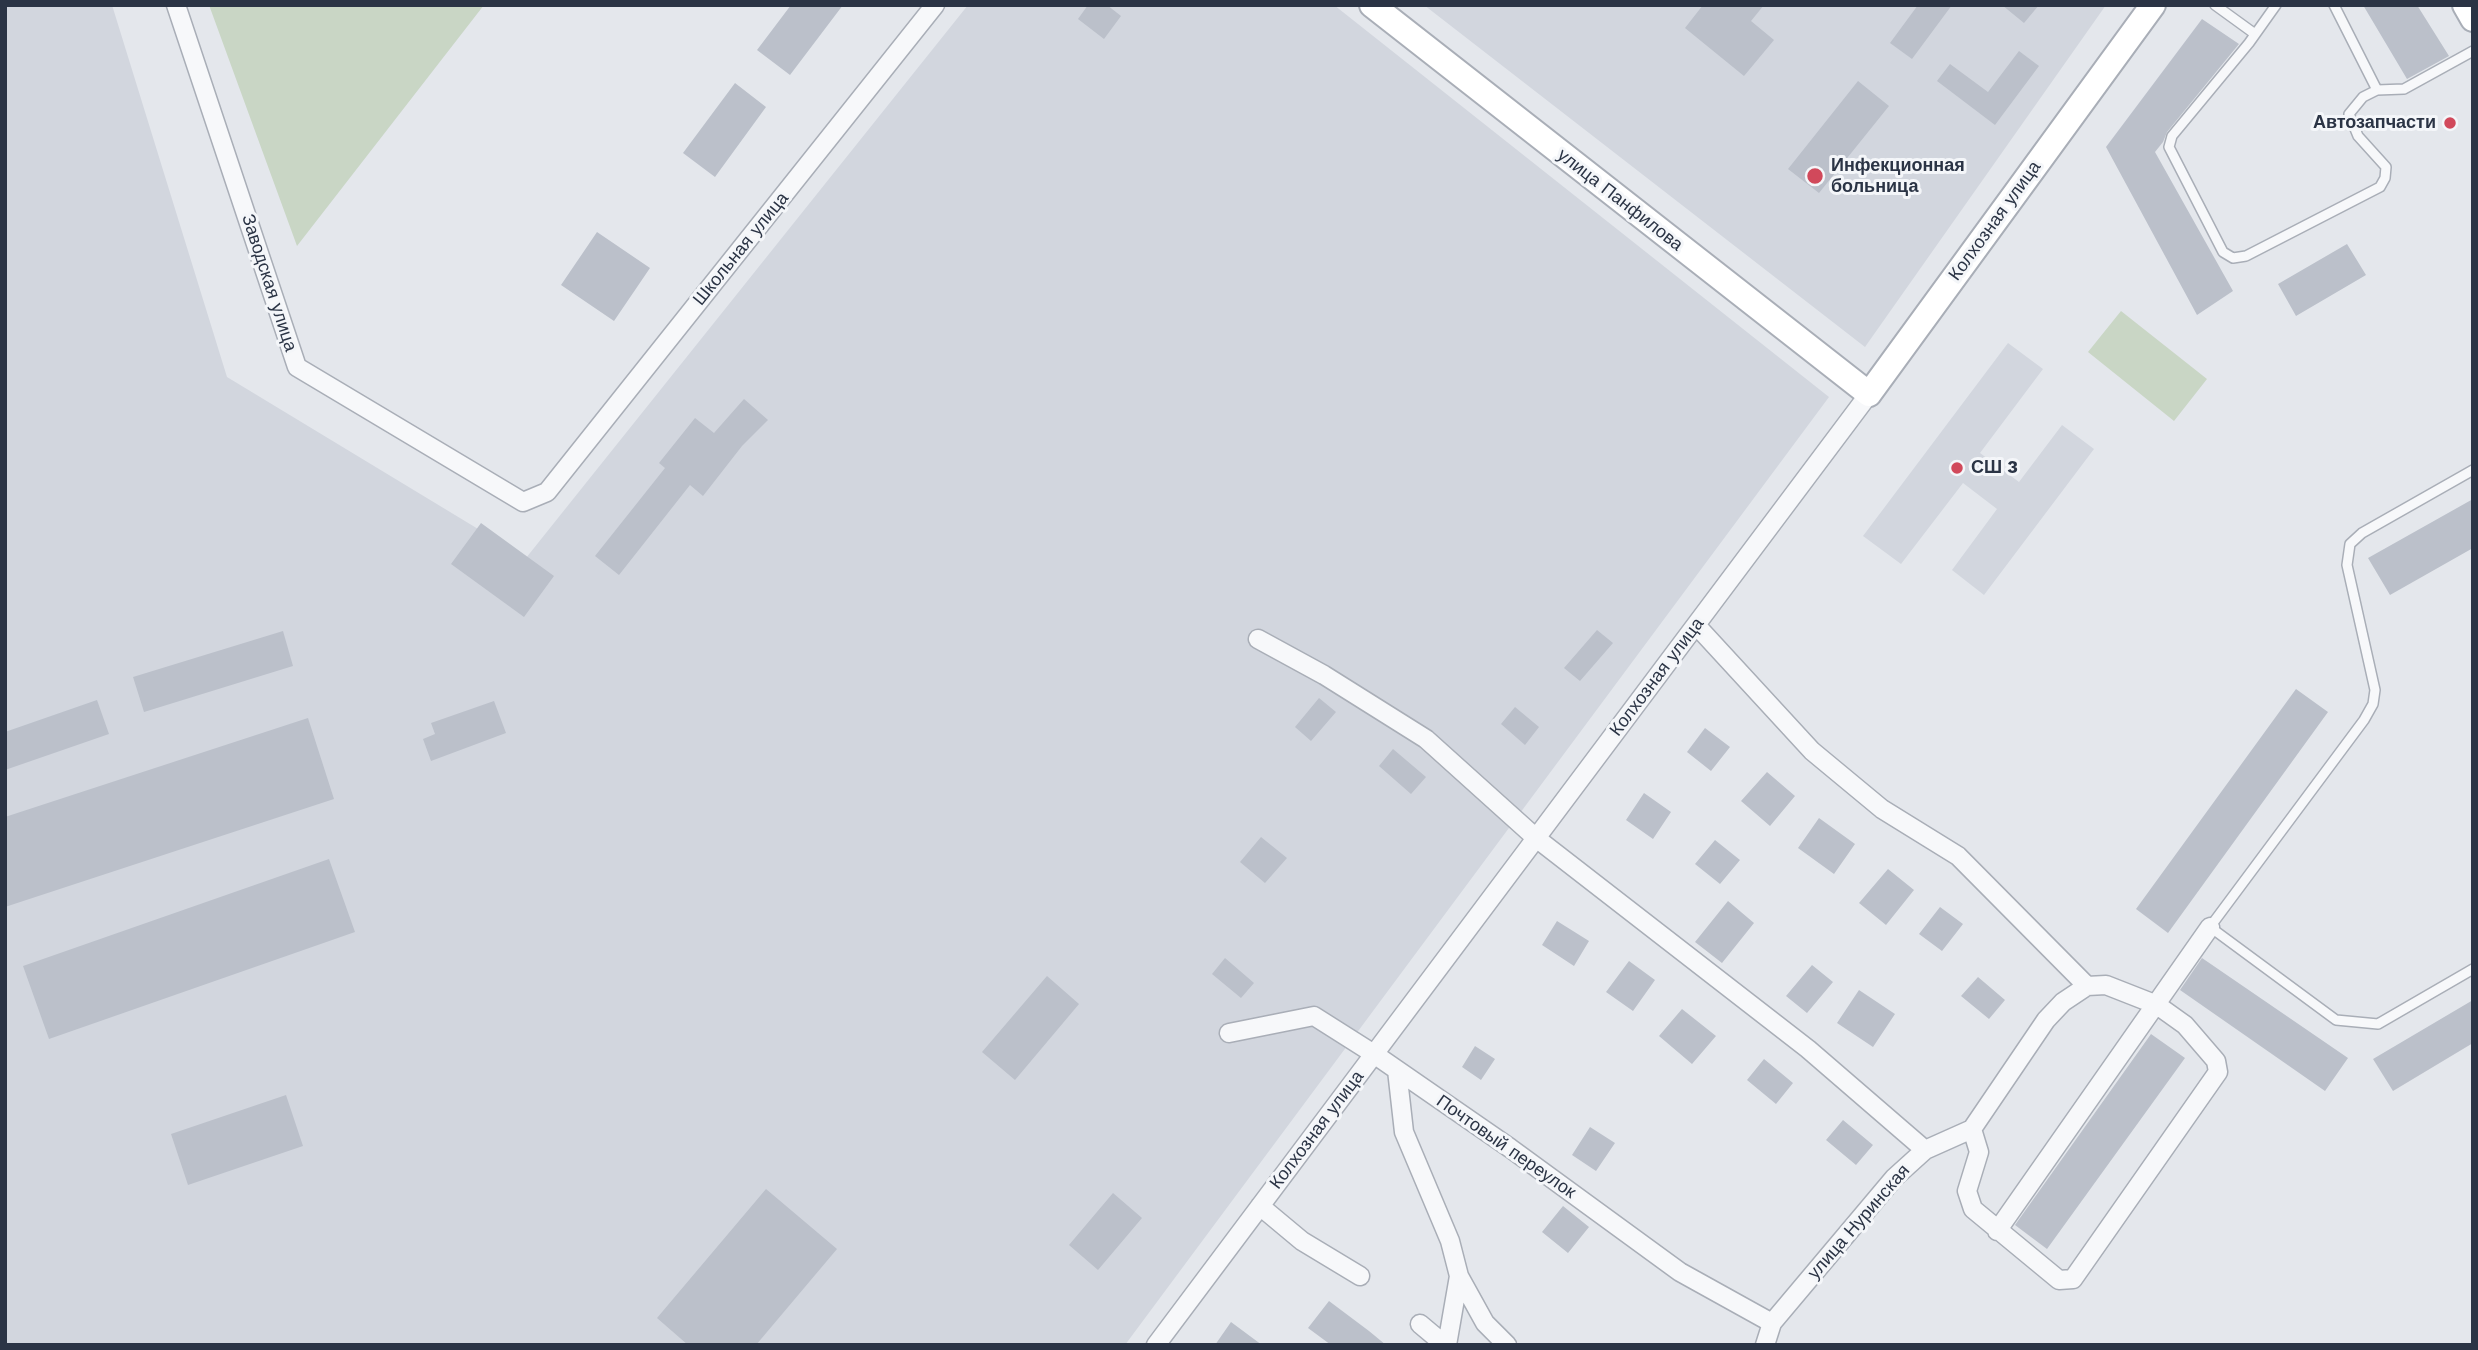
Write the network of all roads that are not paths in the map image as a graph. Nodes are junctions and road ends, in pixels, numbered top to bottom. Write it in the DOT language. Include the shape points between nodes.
graph roads {
  1 [pos="176,5"];
  2 [pos="935,5"];
  3 [pos="1372,5"];
  4 [pos="2153,5"];
  5 [pos="2214,5"];
  6 [pos="2276,5"];
  7 [pos="2334,5"];
  8 [pos="2465,5"];
  9 [pos="2473,19"];
  10 [pos="2255,34"];
  11 [pos="2473,51"];
  12 [pos="2377,90"];
  13 [pos="1869,394"];
  14 [pos="2473,470"];
  15 [pos="547,492"];
  16 [pos="1696,625"];
  17 [pos="1258,639"];
  18 [pos="1536,838"];
  19 [pos="2210,927"];
  20 [pos="2473,969"];
  21 [pos="2087,986"];
  22 [pos="2157,1005"];
  23 [pos="1228,1033"];
  24 [pos="1374,1054"];
  25 [pos="1396,1070"];
  26 [pos="1972,1129"];
  27 [pos="1925,1150"];
  28 [pos="1260,1206"];
  29 [pos="1997,1231"];
  30 [pos="1360,1276"];
  31 [pos="1459,1276"];
  32 [pos="1772,1323"];
  33 [pos="1420,1324"];
  34 [pos="1156,1345"];
  35 [pos="1446,1345"];
  36 [pos="1507,1345"];
  37 [pos="1765,1345"];
  1 -- 15 [label="street, Заводская улица" via="297,367 523,502"];
  2 -- 15 [label="street, Школьная улица"];
  3 -- 13 [label="street, улица Панфилова"];
  4 -- 13 [label="street, Колхозная улица"];
  5 -- 10 [label="lane"];
  6 -- 10 [label="lane"];
  7 -- 12 [label="lane"];
  8 -- 9 [label="street"];
  10 -- 12 [label="lane" via="2172,136 2169,147 2223,252 2233,258 2246,256 2380,187 2386,167 2358,136 2348,114 2363,97"];
  11 -- 12 [label="lane" via="2404,89"];
  13 -- 16 [label="street, Колхозная улица"];
  14 -- 19 [label="lane" via="2350,544 2347,565 2375,690 2373,704"];
  16 -- 18 [label="street, Колхозная улица"];
  16 -- 21 [label="street" via="1812,751 1882,809 1958,856"];
  17 -- 18 [label="street" via="1426,739"];
  18 -- 24 [label="street, Колхозная улица"];
  18 -- 27 [label="street" via="1798,1041"];
  19 -- 20 [label="lane" via="2336,1020 2378,1024"];
  19 -- 22 [label="street"];
  21 -- 22 [label="street" via="2106,985"];
  21 -- 26 [label="street" via="2046,1020"];
  22 -- 29 [label="street"];
  22 -- 29 [label="street" via="2185,1025 2216,1061 2218,1072 2081,1268 2073,1279 2059,1280"];
  23 -- 24 [label="street, Почтовый переулок" via="1314,1016"];
  24 -- 25 [label="street, Почтовый переулок"];
  24 -- 28 [label="street, Колхозная улица"];
  25 -- 31 [label="street" via="1404,1132 1450,1241"];
  25 -- 32 [label="street, Почтовый переулок" via="1680,1272"];
  26 -- 27 [label="street, улица Нуринская"];
  26 -- 29 [label="street" via="1979,1152 1967,1191 1969,1201"];
  27 -- 32 [label="street, улица Нуринская" via="1894,1178"];
  28 -- 30 [label="street" via="1302,1241"];
  28 -- 34 [label="street, Колхозная улица"];
  31 -- 35 [label="street"];
  31 -- 36 [label="street" via="1485,1323"];
  32 -- 37 [label="street, улица Нуринская"];
  33 -- 35 [label="street"];
}
